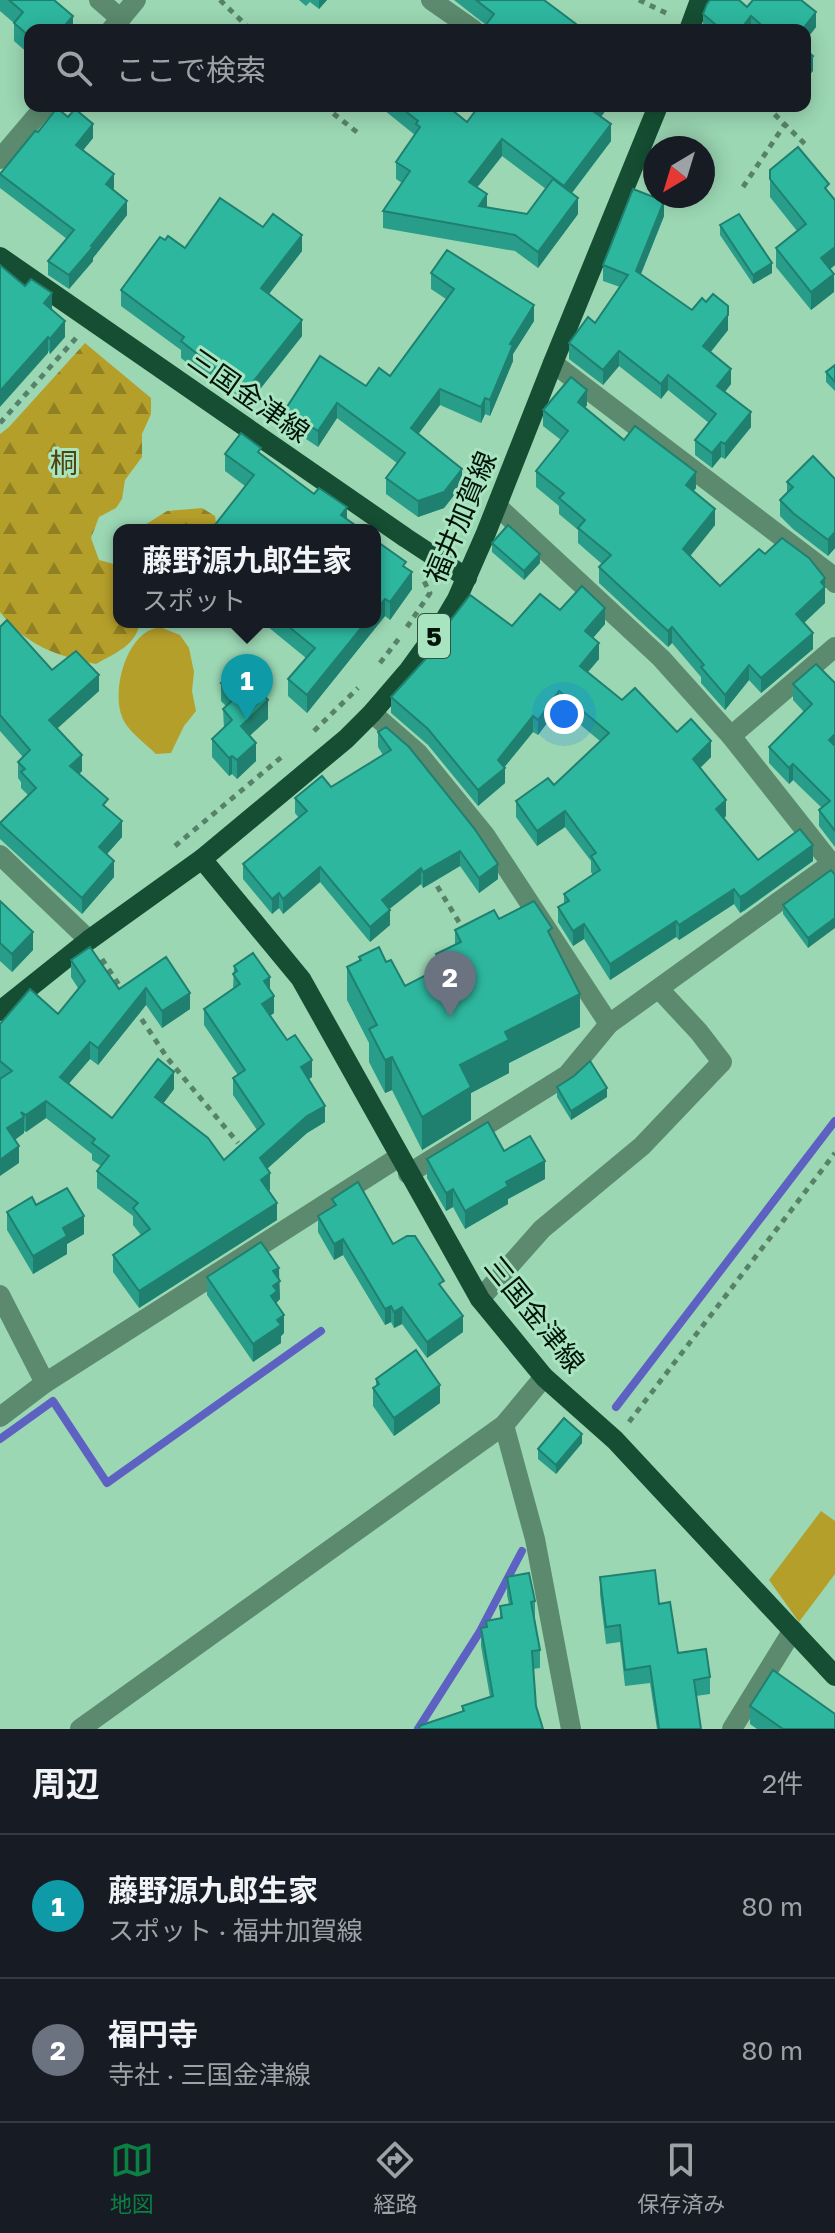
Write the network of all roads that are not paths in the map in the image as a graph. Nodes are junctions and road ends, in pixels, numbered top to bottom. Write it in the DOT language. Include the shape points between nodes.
graph roads {
  1 [pos="99,0"];
  2 [pos="136,0"];
  3 [pos="431,0"];
  4 [pos="700,0"];
  5 [pos="116,24"];
  6 [pos="465,24"];
  7 [pos="691,24"];
  8 [pos="40,112"];
  9 [pos="656,112"];
  10 [pos="0,159"];
  11 [pos="0,257"];
  12 [pos="553,363"];
  13 [pos="497,506"];
  14 [pos="467,578"];
  15 [pos="835,583"];
  16 [pos="835,647"];
  17 [pos="372,713"];
  18 [pos="731,736"];
  19 [pos="0,855"];
  20 [pos="202,859"];
  21 [pos="833,863"];
  22 [pos="89,940"];
  23 [pos="659,989"];
  24 [pos="0,1011"];
  25 [pos="609,1024"];
  26 [pos="404,1165"];
  27 [pos="0,1295"];
  28 [pos="480,1299"];
  29 [pos="544,1377"];
  30 [pos="45,1383"];
  31 [pos="0,1417"];
  32 [pos="504,1425"];
  33 [pos="793,1630"];
  34 [pos="835,1676"];
  35 [pos="80,1729"];
  36 [pos="571,1729"];
  37 [pos="732,1729"];
  1 -- 5 [label="street"];
  2 -- 5 [label="street"];
  3 -- 6 [label="street"];
  4 -- 7 [label="main road"];
  8 -- 10 [label="street"];
  9 -- 12 [label="main road, 福井加賀線 / 5"];
  11 -- 14 [label="main road, 三国金津線"];
  12 -- 13 [label="main road, 福井加賀線 / 5"];
  12 -- 15 [label="street" via="833,576"];
  13 -- 14 [label="main road, 福井加賀線 / 5"];
  13 -- 18 [label="street" via="661,658"];
  14 -- 17 [label="main road, 福井加賀線 / 5" via="441,626"];
  16 -- 18 [label="street"];
  17 -- 20 [label="main road, 福井加賀線 / 5"];
  17 -- 25 [label="street" via="418,753 485,835"];
  18 -- 21 [label="street"];
  19 -- 22 [label="street"];
  20 -- 22 [label="main road, 福井加賀線 / 5"];
  20 -- 26 [label="main road, 三国金津線" via="301,979"];
  21 -- 23 [label="street"];
  22 -- 24 [label="main road, 福井加賀線 / 5"];
  23 -- 25 [label="street"];
  23 -- 28 [label="street" via="722,1062 642,1146 542,1229"];
  25 -- 26 [label="street" via="567,1075"];
  26 -- 28 [label="main road, 三国金津線"];
  26 -- 30 [label="street"];
  27 -- 30 [label="street"];
  28 -- 29 [label="main road, 三国金津線"];
  29 -- 32 [label="street"];
  29 -- 33 [label="main road, 三国金津線" via="615,1440"];
  30 -- 31 [label="street"];
  32 -- 35 [label="street"];
  32 -- 36 [label="street" via="535,1539"];
  33 -- 34 [label="main road, 三国金津線"];
  33 -- 37 [label="street"];
}
